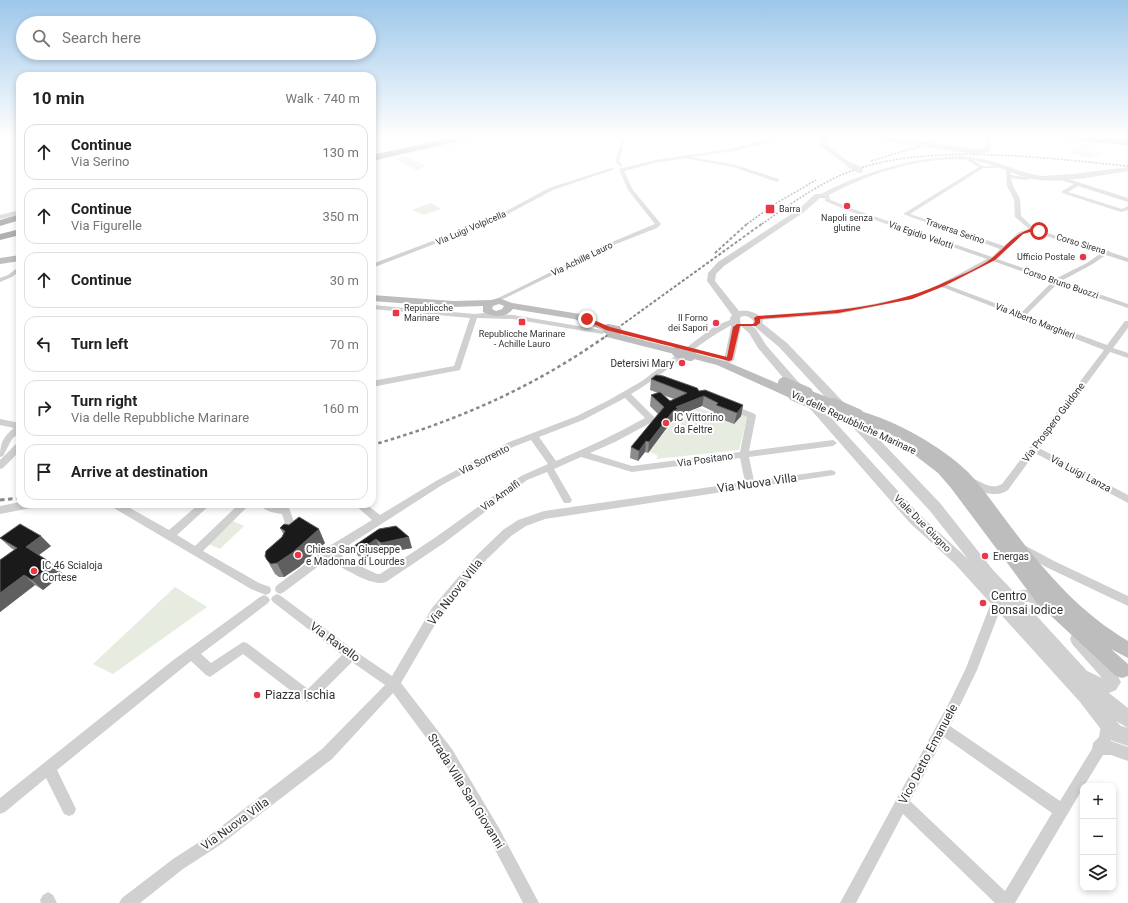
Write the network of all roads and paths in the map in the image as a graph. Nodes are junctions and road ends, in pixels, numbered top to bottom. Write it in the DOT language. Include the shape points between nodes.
graph roads {
  1 [pos="587,178"];
  2 [pos="626,178"];
  3 [pos="770,178"];
  4 [pos="855,178"];
  5 [pos="856,178"];
  6 [pos="964,178"];
  7 [pos="1009,178"];
  8 [pos="1027,178"];
  9 [pos="1035,178"];
  10 [pos="1048,178"];
  11 [pos="1061,178"];
  12 [pos="1073,178"];
  13 [pos="1067,179"];
  14 [pos="776,180"];
  15 [pos="1041,180"];
  16 [pos="1078,184"];
  17 [pos="824,198"];
  18 [pos="1128,200"];
  19 [pos="1128,208"];
  20 [pos="16,213"];
  21 [pos="0,217"];
  22 [pos="16,218"];
  23 [pos="0,223"];
  24 [pos="16,227"];
  25 [pos="1033,230"];
  26 [pos="0,231"];
  27 [pos="16,232"];
  28 [pos="0,236"];
  29 [pos="1004,248"];
  30 [pos="1107,252"];
  31 [pos="16,259"];
  32 [pos="993,260"];
  33 [pos="1128,260"];
  34 [pos="0,261"];
  35 [pos="0,265"];
  36 [pos="376,265"];
  37 [pos="16,267"];
  38 [pos="11,269"];
  39 [pos="0,280"];
  40 [pos="1056,281"];
  41 [pos="942,285"];
  42 [pos="376,298"];
  43 [pos="376,302"];
  44 [pos="491,305"];
  45 [pos="506,305"];
  46 [pos="1128,306"];
  47 [pos="376,307"];
  48 [pos="475,316"];
  49 [pos="1021,316"];
  50 [pos="743,321"];
  51 [pos="1128,323"];
  52 [pos="610,332"];
  53 [pos="1108,349"];
  54 [pos="689,350"];
  55 [pos="1128,356"];
  56 [pos="729,360"];
  57 [pos="656,376"];
  58 [pos="665,380"];
  59 [pos="376,383"];
  60 [pos="626,394"];
  61 [pos="723,404"];
  62 [pos="0,422"];
  63 [pos="16,426"];
  64 [pos="16,430"];
  65 [pos="533,436"];
  66 [pos="602,444"];
  67 [pos="833,444"];
  68 [pos="1033,448"];
  69 [pos="16,449"];
  70 [pos="580,453"];
  71 [pos="744,453"];
  72 [pos="0,454"];
  73 [pos="602,460"];
  74 [pos="0,466"];
  75 [pos="552,466"];
  76 [pos="831,473"];
  77 [pos="966,479"];
  78 [pos="750,484"];
  79 [pos="1128,499"];
  80 [pos="567,500"];
  81 [pos="16,507"];
  82 [pos="122,508"];
  83 [pos="201,508"];
  84 [pos="241,508"];
  85 [pos="289,508"];
  86 [pos="364,508"];
  87 [pos="0,510"];
  88 [pos="380,521"];
  89 [pos="293,533"];
  90 [pos="166,534"];
  91 [pos="1009,536"];
  92 [pos="335,548"];
  93 [pos="196,552"];
  94 [pos="278,594"];
  95 [pos="265,595"];
  96 [pos="998,600"];
  97 [pos="1128,601"];
  98 [pos="1018,607"];
  99 [pos="1061,615"];
  100 [pos="1128,650"];
  101 [pos="192,653"];
  102 [pos="351,655"];
  103 [pos="1075,669"];
  104 [pos="1125,673"];
  105 [pos="394,684"];
  106 [pos="942,728"];
  107 [pos="1115,731"];
  108 [pos="1128,754"];
  109 [pos="48,767"];
  110 [pos="902,803"];
  111 [pos="0,807"];
  112 [pos="69,809"];
  113 [pos="1061,810"];
  114 [pos="127,903"];
  115 [pos="531,903"];
  116 [pos="848,903"];
  117 [pos="1006,903"];
  1 -- 36 [label="street, Via Luigi Volpicella" via="551,188 495,219"];
  2 -- 45 [label="street, Via Achille Lauro" via="658,224 614,243"];
  3 -- 14 [label="street"];
  4 -- 17 [label="street"];
  5 -- 17 [label="street"];
  6 -- 29 [label="street, Traversa Serino" via="906,214"];
  7 -- 25 [label="street" via="1010,186 1017,199 1018,217"];
  8 -- 15 [label="street"];
  9 -- 15 [label="street"];
  10 -- 15 [label="street"];
  11 -- 13 [label="street"];
  12 -- 13 [label="street"];
  13 -- 15 [label="street" via="1051,185"];
  13 -- 16 [label="street"];
  13 -- 16 [label="street"];
  16 -- 18 [label="street"];
  16 -- 19 [label="street" via="1064,192 1123,211"];
  17 -- 32 [label="street, Via Egidio Velotti"];
  17 -- 50 [label="street" via="721,272 721,284"];
  20 -- 21 [label="street"];
  22 -- 23 [label="highway"];
  24 -- 26 [label="highway"];
  25 -- 29 [label="street" via="1021,233"];
  25 -- 30 [label="street, Corso Sirena"];
  27 -- 28 [label="highway"];
  29 -- 32 [label="street"];
  30 -- 33 [label="street, Corso Sirena"];
  30 -- 40 [label="street"];
  31 -- 34 [label="main road"];
  32 -- 40 [label="street, Corso Bruno Buozzi"];
  32 -- 41 [label="street"];
  35 -- 38 [label="main road"];
  37 -- 38 [label="main road"];
  38 -- 39 [label="street"];
  40 -- 46 [label="street, Corso Bruno Buozzi"];
  40 -- 49 [label="street"];
  41 -- 49 [label="street, Via Alberto Marghieri"];
  41 -- 50 [label="street" via="910,298 856,308"];
  42 -- 44 [label="main road, Via delle Repubbliche Marinare"];
  43 -- 44 [label="main road, Via delle Repubbliche Marinare"];
  44 -- 45 [label="main road, Via delle Repubbliche Marinare"];
  45 -- 52 [label="main road, Via delle Repubbliche Marinare" via="519,312 555,317"];
  47 -- 48 [label="street"];
  48 -- 52 [label="street" via="513,317"];
  48 -- 59 [label="street" via="457,368"];
  49 -- 53 [label="street, Via Alberto Marghieri"];
  50 -- 54 [label="street, Via Sorrento" via="718,328"];
  50 -- 56 [label="street"];
  50 -- 96 [label="street, Viale Due Giugno" via="789,378 916,518"];
  50 -- 98 [label="street, Viale Due Giugno" via="783,345 935,507 988,574"];
  51 -- 53 [label="street, Via Prospero Guidone"];
  52 -- 54 [label="main road, Via delle Repubbliche Marinare"];
  53 -- 55 [label="street, Via Alberto Marghieri"];
  53 -- 68 [label="street, Via Prospero Guidone"];
  54 -- 56 [label="main road, Via delle Repubbliche Marinare"];
  54 -- 57 [label="street, Via Sorrento"];
  54 -- 99 [label="main road, Via delle Repubbliche Marinare, bridge" via="918,451 962,491 1031,584"];
  56 -- 77 [label="main road, Via delle Repubbliche Marinare, bridge" via="904,434 927,447"];
  57 -- 58 [label="street"];
  57 -- 60 [label="street, Via Sorrento"];
  60 -- 65 [label="street, Via Sorrento" via="580,418"];
  60 -- 66 [label="street, Via Amalfi" via="651,419"];
  61 -- 71 [label="street" via="752,416"];
  62 -- 63 [label="street"];
  64 -- 72 [label="street" via="8,437"];
  65 -- 75 [label="street"];
  65 -- 88 [label="street, Via Sorrento" via="510,445 439,483"];
  66 -- 70 [label="street, Via Amalfi"];
  66 -- 73 [label="street"];
  67 -- 71 [label="street, Via Positano"];
  68 -- 77 [label="street, Via Prospero Guidone" via="1002,490 994,491"];
  68 -- 79 [label="street, Via Luigi Lanza"];
  69 -- 74 [label="street"];
  70 -- 73 [label="street, Via Positano"];
  70 -- 75 [label="street, Via Amalfi"];
  71 -- 73 [label="street, Via Positano" via="632,469"];
  71 -- 78 [label="street"];
  75 -- 80 [label="street"];
  75 -- 92 [label="street, Via Amalfi" via="516,483 440,540 382,579 376,579 338,561"];
  76 -- 78 [label="street, Via Nuova Villa"];
  77 -- 91 [label="main road, Via delle Repubbliche Marinare"];
  78 -- 105 [label="street, Via Nuova Villa" via="552,514 522,523 507,533 482,557 436,612"];
  81 -- 87 [label="street"];
  82 -- 90 [label="street"];
  83 -- 90 [label="street"];
  84 -- 93 [label="street"];
  85 -- 89 [label="street"];
  86 -- 88 [label="street"];
  88 -- 92 [label="street, Via Sorrento"];
  90 -- 93 [label="street"];
  91 -- 97 [label="street" via="1032,554"];
  91 -- 100 [label="main road, Via delle Repubbliche Marinare" via="1041,579 1064,604 1093,628"];
  92 -- 94 [label="street, Via Sorrento"];
  93 -- 95 [label="street" via="255,586"];
  94 -- 95 [label="street" via="274,586"];
  94 -- 102 [label="street, Via Ravello"];
  95 -- 101 [label="street"];
  96 -- 106 [label="street, Vico Detto Emanuele" via="971,670"];
  96 -- 107 [label="street, Viale Due Giugno"];
  98 -- 99 [label="street" via="1018,597 1028,595"];
  98 -- 103 [label="street, Viale Due Giugno"];
  99 -- 103 [label="street" via="1078,640 1110,673 1113,682 1108,686 1100,686"];
  99 -- 104 [label="main road, Via delle Repubbliche Marinare"];
  100 -- 104 [label="main road" via="1121,652 1118,657 1118,663"];
  101 -- 102 [label="street" via="210,671 244,647 307,696"];
  101 -- 109 [label="street"];
  102 -- 105 [label="street, Via Ravello"];
  103 -- 107 [label="street, Viale Due Giugno" via="1101,698"];
  105 -- 114 [label="street, Via Nuova Villa" via="327,754 215,840 178,864"];
  105 -- 115 [label="street, Strada Villa San Giovanni" via="446,754 494,833"];
  106 -- 110 [label="street, Vico Detto Emanuele"];
  106 -- 113 [label="street"];
  107 -- 108 [label="street" via="1111,748"];
  107 -- 113 [label="street"];
  109 -- 111 [label="street"];
  109 -- 112 [label="street"];
  110 -- 116 [label="street, Vico Detto Emanuele"];
  110 -- 117 [label="street"];
  113 -- 117 [label="street"];
}
